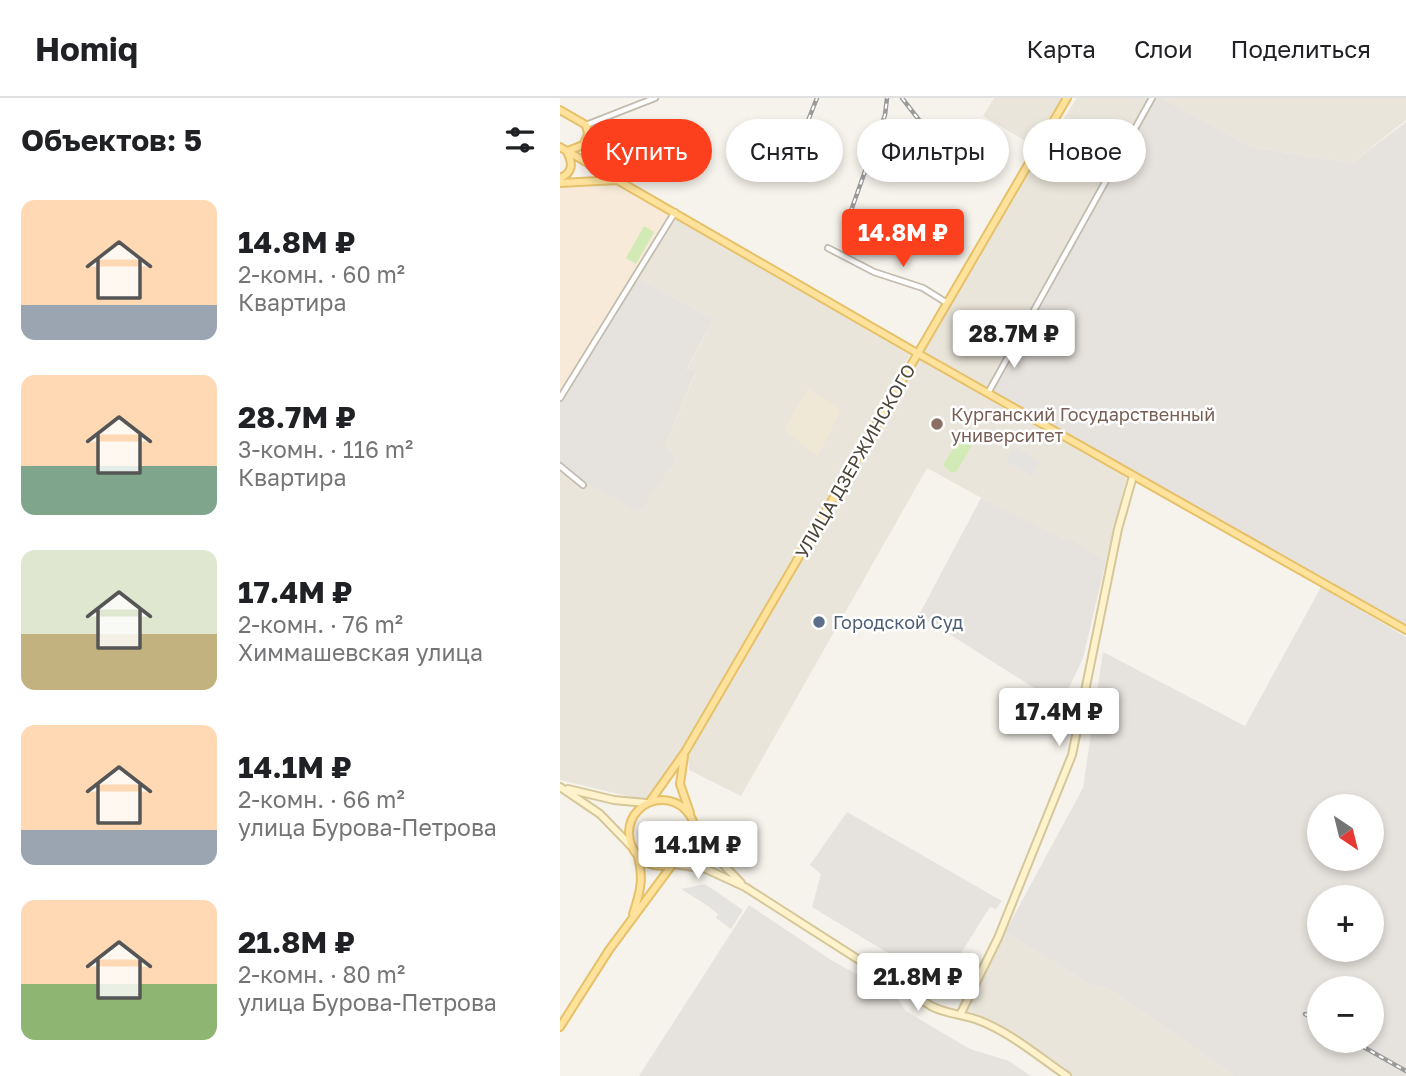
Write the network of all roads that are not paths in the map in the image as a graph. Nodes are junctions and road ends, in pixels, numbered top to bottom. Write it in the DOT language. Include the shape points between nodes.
graph roads {
  1 [pos="655,98"];
  2 [pos="1067,98"];
  3 [pos="1152,98"];
  4 [pos="560,110"];
  5 [pos="601,119"];
  6 [pos="581,122"];
  7 [pos="581,146"];
  8 [pos="563,149"];
  9 [pos="581,158"];
  10 [pos="560,181"];
  11 [pos="581,181"];
  12 [pos="622,182"];
  13 [pos="675,212"];
  14 [pos="828,248"];
  15 [pos="947,303"];
  16 [pos="917,353"];
  17 [pos="988,393"];
  18 [pos="560,398"];
  19 [pos="560,466"];
  20 [pos="1133,476"];
  21 [pos="583,485"];
  22 [pos="1406,630"];
  23 [pos="685,752"];
  24 [pos="561,787"];
  25 [pos="648,802"];
  26 [pos="692,818"];
  27 [pos="695,830"];
  28 [pos="632,847"];
  29 [pos="638,857"];
  30 [pos="673,865"];
  31 [pos="745,887"];
  32 [pos="630,922"];
  33 [pos="960,1015"];
  34 [pos="560,1027"];
  35 [pos="1067,1076"];
  1 -- 5 [label="street"];
  2 -- 15 [label="main road, УЛИЦА ДЗЕРЖИНСКОГО"];
  3 -- 17 [label="street"];
  4 -- 6 [label="main road"];
  7 -- 8 [label="main road"];
  8 -- 9 [label="main road"];
  8 -- 10 [label="main road" via="572,166"];
  10 -- 11 [label="main road"];
  12 -- 13 [label="main road"];
  13 -- 16 [label="main road"];
  13 -- 18 [label="street"];
  14 -- 15 [label="street" via="874,272 923,288"];
  15 -- 16 [label="main road, УЛИЦА ДЗЕРЖИНСКОГО"];
  16 -- 17 [label="main road"];
  16 -- 23 [label="main road, УЛИЦА ДЗЕРЖИНСКОГО"];
  17 -- 20 [label="main road"];
  19 -- 21 [label="street"];
  20 -- 22 [label="main road"];
  20 -- 33 [label="main road" via="1072,755 998,937"];
  23 -- 25 [label="main road, УЛИЦА ДЗЕРЖИНСКОГО"];
  23 -- 26 [label="main road, УЛИЦА ДЗЕРЖИНСКОГО" via="680,785"];
  24 -- 25 [label="main road" via="614,800"];
  24 -- 28 [label="main road" via="600,814"];
  25 -- 26 [label="main road" via="675,803"];
  25 -- 28 [label="main road" via="631,821"];
  26 -- 27 [label="main road"];
  27 -- 30 [label="main road" via="689,852"];
  27 -- 31 [label="main road"];
  28 -- 29 [label="main road"];
  29 -- 30 [label="main road" via="659,866"];
  29 -- 32 [label="main road" via="641,889"];
  30 -- 31 [label="main road" via="706,869"];
  30 -- 32 [label="main road"];
  31 -- 33 [label="main road" via="931,1006"];
  32 -- 34 [label="main road"];
  33 -- 35 [label="main road" via="995,1028"];
}
